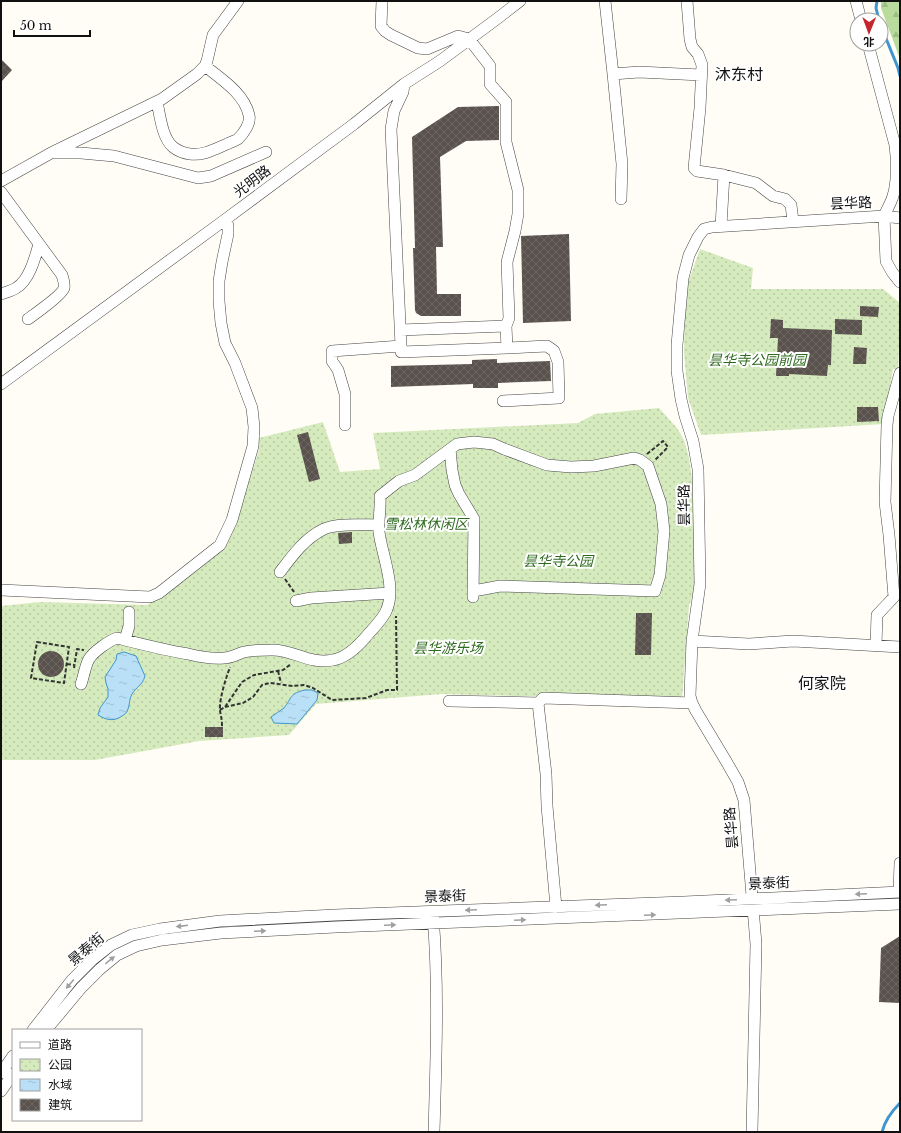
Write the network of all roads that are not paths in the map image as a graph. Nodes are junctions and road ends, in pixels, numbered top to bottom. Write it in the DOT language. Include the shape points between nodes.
graph roads {
  1 [pos="238,1"];
  2 [pos="382,1"];
  3 [pos="520,1"];
  4 [pos="605,1"];
  5 [pos="687,1"];
  6 [pos="856,1"];
  7 [pos="859,12"];
  8 [pos="469,40"];
  9 [pos="870,52"];
  10 [pos="205,66"];
  11 [pos="613,74"];
  12 [pos="701,75"];
  13 [pos="404,84"];
  14 [pos="157,102"];
  15 [pos="266,152"];
  16 [pos="51,153"];
  17 [pos="898,162"];
  18 [pos="724,176"];
  19 [pos="1,181"];
  20 [pos="1,192"];
  21 [pos="621,199"];
  22 [pos="884,216"];
  23 [pos="900,218"];
  24 [pos="226,219"];
  25 [pos="793,221"];
  26 [pos="721,226"];
  27 [pos="40,244"];
  28 [pos="900,282"];
  29 [pos="1,294"];
  30 [pos="28,319"];
  31 [pos="506,326"];
  32 [pos="400,330"];
  33 [pos="401,346"];
  34 [pos="507,348"];
  35 [pos="900,373"];
  36 [pos="1,384"];
  37 [pos="503,401"];
  38 [pos="345,425"];
  39 [pos="450,449"];
  40 [pos="379,525"];
  41 [pos="280,572"];
  42 [pos="1,590"];
  43 [pos="390,593"];
  44 [pos="296,601"];
  45 [pos="129,612"];
  46 [pos="125,640"];
  47 [pos="692,641"];
  48 [pos="876,645"];
  49 [pos="900,647"];
  50 [pos="81,684"];
  51 [pos="449,702"];
  52 [pos="538,703"];
  53 [pos="692,703"];
  54 [pos="900,863"];
  55 [pos="900,892"];
  56 [pos="752,899"];
  57 [pos="900,904"];
  58 [pos="556,907"];
  59 [pos="752,910"];
  60 [pos="433,911"];
  61 [pos="434,923"];
  62 [pos="34,1029"];
  63 [pos="47,1029"];
  64 [pos="12,1057"];
  65 [pos="1,1073"];
  66 [pos="12,1075"];
  67 [pos="1,1091"];
  68 [pos="434,1132"];
  69 [pos="752,1132"];
  1 -- 10 [label="street" via="213,35"];
  2 -- 8 [label="street" via="381,26 391,35 418,48 427,49 458,36"];
  3 -- 8 [label="street, 光明路"];
  4 -- 11 [label="street"];
  5 -- 12 [label="street" via="690,39 702,65"];
  6 -- 7 [label="street"];
  8 -- 13 [label="street, 光明路"];
  8 -- 31 [label="street" via="490,66 490,84 506,102 506,142 518,190 518,214 507,262 509,318"];
  9 -- 17 [label="street, 昙华路"];
  10 -- 14 [label="street" via="198,74"];
  10 -- 14 [label="street" via="234,90 244,102 250,117 247,128 238,139 206,153 182,152 172,146 166,137"];
  11 -- 12 [label="street" via="639,72"];
  11 -- 21 [label="street" via="622,164"];
  12 -- 18 [label="street" via="694,168 697,171"];
  13 -- 24 [label="street, 光明路"];
  13 -- 32 [label="street" via="394,111 391,129"];
  14 -- 16 [label="street"];
  15 -- 16 [label="street" via="211,176 198,178 114,156"];
  16 -- 19 [label="street"];
  17 -- 22 [label="street, 昙华路" via="893,197"];
  18 -- 25 [label="street" via="756,183 773,196 785,199 791,205"];
  18 -- 26 [label="street"];
  20 -- 27 [label="street"];
  22 -- 23 [label="street"];
  22 -- 25 [label="street, 昙华路"];
  22 -- 28 [label="street" via="886,261"];
  24 -- 36 [label="street, 光明路"];
  24 -- 42 [label="street" via="228,234 219,281 221,323 225,342 252,408 254,427 250,460 232,520 220,545 159,593 150,597"];
  25 -- 26 [label="street, 昙华路"];
  26 -- 47 [label="street, 昙华路" via="704,230 689,255 683,278 677,345 681,399 695,447 698,469 700,584"];
  27 -- 29 [label="street" via="28,276 17,288"];
  27 -- 30 [label="street" via="62,275 64,288"];
  31 -- 32 [label="street"];
  31 -- 34 [label="street"];
  32 -- 33 [label="street"];
  33 -- 34 [label="street" via="401,352"];
  33 -- 38 [label="street" via="332,351 332,361 338,370 345,394"];
  34 -- 37 [label="street" via="547,346 554,351 558,362 559,398"];
  35 -- 48 [label="street" via="887,425 885,502 894,597 877,615"];
  39 -- 39 [label="street" via="457,444 474,442 493,444 547,465 571,467 594,466 634,458 640,460 648,466 661,504 664,531 660,575 655,591 500,586 479,590 473,594 474,519 455,485"];
  39 -- 40 [label="street" via="415,475 399,481 380,496"];
  40 -- 41 [label="street" via="324,529 300,547"];
  40 -- 43 [label="street"];
  43 -- 44 [label="street"];
  43 -- 46 [label="street" via="383,617 359,645 342,658 333,660 310,660 274,650 244,652 226,658 216,658"];
  45 -- 46 [label="street"];
  46 -- 50 [label="street" via="111,640 95,652 89,659"];
  47 -- 48 [label="street" via="749,644 793,641"];
  47 -- 53 [label="street, 昙华路"];
  48 -- 49 [label="street"];
  51 -- 52 [label="street"];
  52 -- 53 [label="street" via="543,698"];
  52 -- 58 [label="street"];
  53 -- 56 [label="street, 昙华路" via="738,782 744,800"];
  54 -- 55 [label="street"];
  55 -- 56 [label="street, 景泰街, one-way"];
  56 -- 58 [label="street, 景泰街, one-way"];
  56 -- 59 [label="street, 昙华路"];
  57 -- 59 [label="street, 景泰街"];
  58 -- 60 [label="street, 景泰街, one-way"];
  61 -- 59 [label="street, 景泰街, one-way"];
  59 -- 69 [label="street, 昙华路" via="756,944"];
  60 -- 61 [label="street"];
  60 -- 62 [label="street, 景泰街, one-way" via="220,921 132,935 111,945 92,960 72,980"];
  63 -- 61 [label="street, 景泰街, one-way" via="100,969 117,955 136,946 162,940 221,933"];
  61 -- 68 [label="street" via="437,984"];
  64 -- 65 [label="street"];
  66 -- 67 [label="street"];
}
